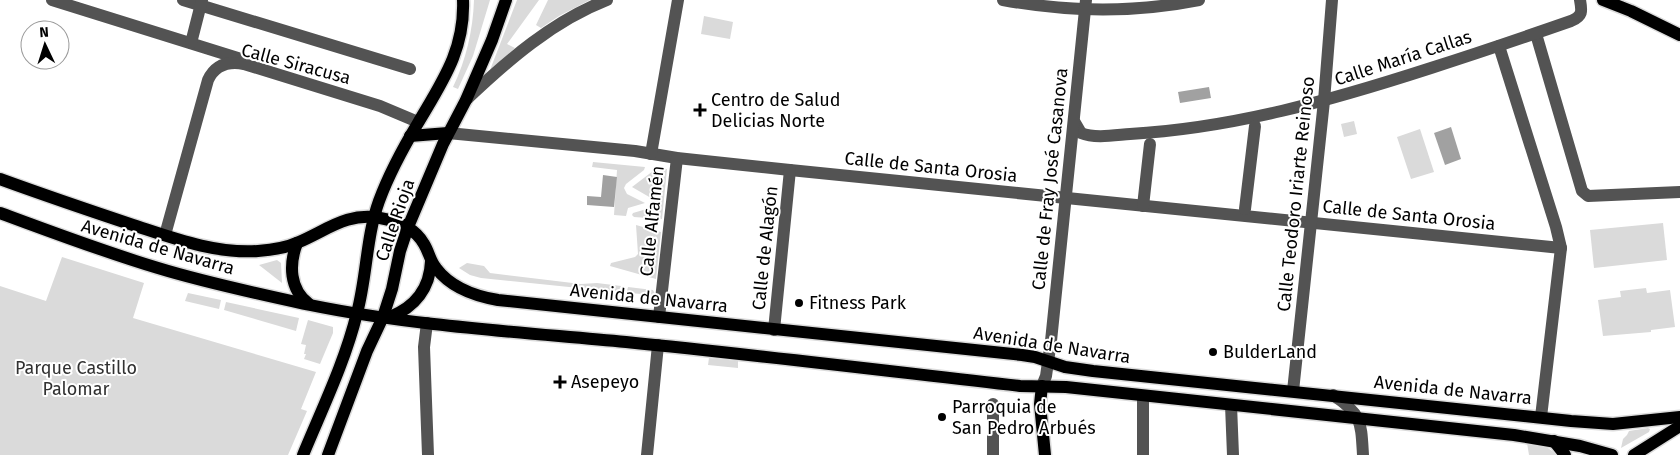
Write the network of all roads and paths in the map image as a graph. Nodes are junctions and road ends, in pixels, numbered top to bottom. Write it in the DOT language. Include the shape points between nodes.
graph roads {
  1 [pos="52,0"];
  2 [pos="183,0"];
  3 [pos="464,0"];
  4 [pos="506,0"];
  5 [pos="607,0"];
  6 [pos="678,0"];
  7 [pos="1003,0"];
  8 [pos="1199,0"];
  9 [pos="1332,0"];
  10 [pos="1580,0"];
  11 [pos="1603,0"];
  12 [pos="202,3"];
  13 [pos="1086,5"];
  14 [pos="1536,34"];
  15 [pos="1680,35"];
  16 [pos="191,43"];
  17 [pos="1499,46"];
  18 [pos="241,58"];
  19 [pos="410,70"];
  20 [pos="466,100"];
  21 [pos="1324,101"];
  22 [pos="1074,121"];
  23 [pos="418,122"];
  24 [pos="1255,126"];
  25 [pos="448,133"];
  26 [pos="410,136"];
  27 [pos="1150,144"];
  28 [pos="651,154"];
  29 [pos="677,158"];
  30 [pos="790,170"];
  31 [pos="0,179"];
  32 [pos="1680,192"];
  33 [pos="1065,198"];
  34 [pos="1143,206"];
  35 [pos="1245,209"];
  36 [pos="0,214"];
  37 [pos="374,217"];
  38 [pos="1312,223"];
  39 [pos="408,227"];
  40 [pos="165,235"];
  41 [pos="297,243"];
  42 [pos="1561,248"];
  43 [pos="431,261"];
  44 [pos="309,305"];
  45 [pos="357,313"];
  46 [pos="386,317"];
  47 [pos="659,317"];
  48 [pos="427,322"];
  49 [pos="774,330"];
  50 [pos="658,345"];
  51 [pos="1048,361"];
  52 [pos="1042,386"];
  53 [pos="1293,391"];
  54 [pos="1333,395"];
  55 [pos="1143,396"];
  56 [pos="993,404"];
  57 [pos="1231,405"];
  58 [pos="1541,417"];
  59 [pos="1680,417"];
  60 [pos="1358,418"];
  61 [pos="1680,426"];
  62 [pos="1554,440"];
  63 [pos="306,452"];
  64 [pos="328,455"];
  65 [pos="428,455"];
  66 [pos="647,455"];
  67 [pos="993,455"];
  68 [pos="1045,455"];
  69 [pos="1143,455"];
  70 [pos="1233,455"];
  71 [pos="1363,455"];
  72 [pos="1565,455"];
  73 [pos="1612,455"];
  74 [pos="1634,455"];
  1 -- 16 [label="street"];
  2 -- 12 [label="street"];
  3 -- 23 [label="main road, Calle Rioja" via="456,52"];
  4 -- 20 [label="main road, Calle Rioja"];
  5 -- 20 [label="street" via="546,32 511,58"];
  6 -- 28 [label="street, Calle Alfamén"];
  7 -- 13 [label="street" via="1022,4"];
  8 -- 13 [label="street" via="1124,10"];
  9 -- 21 [label="street, Calle Teodoro Iriarte Reinoso"];
  10 -- 14 [label="street, Calle María Callas" via="1580,17"];
  11 -- 15 [label="main road"];
  12 -- 16 [label="street"];
  12 -- 19 [label="street"];
  13 -- 22 [label="street, Calle de Fray José Casanova"];
  14 -- 17 [label="street, Calle María Callas"];
  14 -- 32 [label="street" via="1582,191 1588,196"];
  16 -- 18 [label="street"];
  17 -- 21 [label="street, Calle María Callas"];
  17 -- 42 [label="street"];
  20 -- 25 [label="main road, Calle Rioja"];
  21 -- 22 [label="street, Calle María Callas" via="1233,120 1145,133 1090,136 1082,133"];
  21 -- 38 [label="street, Calle Teodoro Iriarte Reinoso"];
  22 -- 33 [label="street, Calle de Fray José Casanova"];
  23 -- 26 [label="main road, Calle Rioja"];
  23 -- 40 [label="street, Calle Siracusa" via="380,106 244,64 221,66 208,80"];
  24 -- 35 [label="street"];
  25 -- 26 [label="main road"];
  25 -- 28 [label="street, Calle de Santa Orosia"];
  25 -- 39 [label="main road, Calle Rioja"];
  26 -- 37 [label="main road, Calle Rioja"];
  27 -- 34 [label="street"];
  28 -- 29 [label="street, Calle de Santa Orosia"];
  29 -- 30 [label="street, Calle de Santa Orosia"];
  29 -- 47 [label="street, Calle Alfamén"];
  30 -- 33 [label="street, Calle de Santa Orosia"];
  30 -- 49 [label="street, Calle de Alagón"];
  31 -- 40 [label="main road, Avenida de Navarra"];
  33 -- 34 [label="street, Calle de Santa Orosia"];
  33 -- 51 [label="street, Calle de Fray José Casanova"];
  34 -- 38 [label="street, Calle de Santa Orosia"];
  36 -- 44 [label="main road, Avenida de Navarra" via="158,268"];
  37 -- 39 [label="main road, Avenida de Navarra"];
  37 -- 41 [label="main road, Avenida de Navarra" via="348,219"];
  37 -- 45 [label="main road, Calle Rioja"];
  38 -- 42 [label="street, Calle de Santa Orosia"];
  38 -- 53 [label="street, Calle Teodoro Iriarte Reinoso"];
  39 -- 43 [label="main road, Avenida de Navarra" via="424,244"];
  39 -- 46 [label="main road, Calle Rioja"];
  40 -- 41 [label="main road, Avenida de Navarra" via="232,251 270,250"];
  41 -- 44 [label="main road" via="292,261 293,280 300,296"];
  42 -- 58 [label="street"];
  43 -- 46 [label="main road" via="428,281 419,297 406,309"];
  43 -- 47 [label="main road, Avenida de Navarra" via="457,287 484,297"];
  44 -- 45 [label="main road, Avenida de Navarra"];
  45 -- 46 [label="main road, Avenida de Navarra"];
  45 -- 63 [label="main road, Calle Rioja"];
  46 -- 48 [label="main road, Avenida de Navarra"];
  46 -- 64 [label="main road, Calle Rioja" via="368,350"];
  47 -- 49 [label="main road, Avenida de Navarra"];
  48 -- 50 [label="main road, Avenida de Navarra"];
  48 -- 65 [label="street" via="424,352"];
  49 -- 51 [label="main road, Avenida de Navarra" via="1022,355"];
  50 -- 52 [label="main road, Avenida de Navarra"];
  50 -- 66 [label="street"];
  51 -- 52 [label="street, Calle de Fray José Casanova"];
  51 -- 53 [label="main road, Avenida de Navarra" via="1093,371"];
  52 -- 55 [label="main road, Avenida de Navarra"];
  52 -- 68 [label="main road" via="1040,404"];
  53 -- 54 [label="main road, Avenida de Navarra"];
  54 -- 58 [label="main road, Avenida de Navarra"];
  54 -- 60 [label="street" via="1353,410"];
  55 -- 57 [label="main road, Avenida de Navarra"];
  55 -- 69 [label="street"];
  56 -- 67 [label="street"];
  57 -- 60 [label="main road, Avenida de Navarra"];
  57 -- 70 [label="street"];
  58 -- 59 [label="main road, Avenida de Navarra" via="1613,424"];
  60 -- 62 [label="main road, Avenida de Navarra"];
  60 -- 71 [label="street"];
  61 -- 74 [label="main road"];
  62 -- 72 [label="main road"];
  62 -- 73 [label="main road, Avenida de Navarra"];
}
